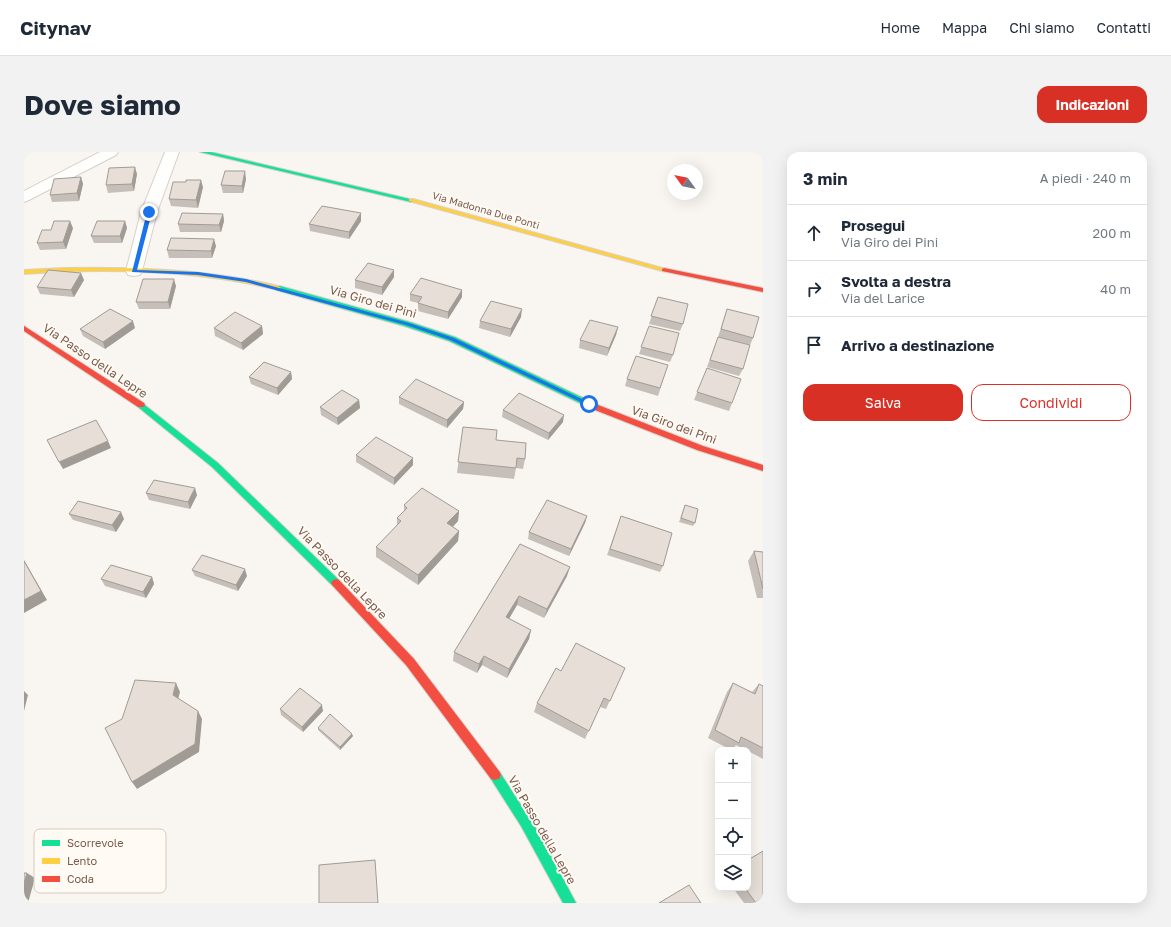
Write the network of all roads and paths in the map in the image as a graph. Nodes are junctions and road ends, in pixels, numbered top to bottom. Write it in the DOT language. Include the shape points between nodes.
graph roads {
  1 [pos="111,152"];
  2 [pos="172,152"];
  3 [pos="203,152"];
  4 [pos="24,197"];
  5 [pos="134,271"];
  6 [pos="24,272"];
  7 [pos="763,290"];
  8 [pos="24,328"];
  9 [pos="763,468"];
  10 [pos="570,903"];
  1 -- 4 [label="street"];
  2 -- 5 [label="street" via="149,212"];
  3 -- 7 [label="street, Via Madonna Due Ponti" via="428,204 667,271"];
  5 -- 6 [label="street, Via Giro dei Pini"];
  5 -- 9 [label="street, Via Giro dei Pini" via="198,274 246,280 422,328 452,339 626,420"];
  8 -- 10 [label="street, Via Passo della Lepre" via="142,406 189,444 244,493 357,604 410,662 482,755 538,842"];
}
